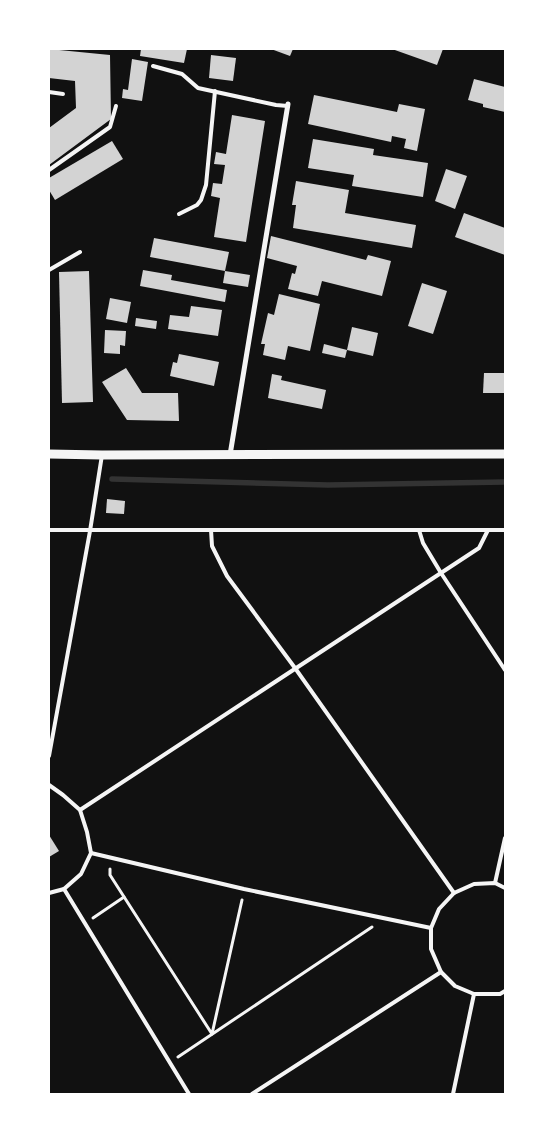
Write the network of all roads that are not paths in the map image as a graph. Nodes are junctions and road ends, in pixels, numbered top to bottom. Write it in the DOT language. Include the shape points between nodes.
graph roads {
  1 [pos="153,66"];
  2 [pos="49,92"];
  3 [pos="215,92"];
  4 [pos="63,94"];
  5 [pos="288,105"];
  6 [pos="116,106"];
  7 [pos="49,170"];
  8 [pos="179,214"];
  9 [pos="80,252"];
  10 [pos="49,270"];
  11 [pos="49,454"];
  12 [pos="505,454"];
  13 [pos="102,455"];
  14 [pos="230,455"];
  15 [pos="49,530"];
  16 [pos="211,530"];
  17 [pos="419,530"];
  18 [pos="488,530"];
  19 [pos="505,530"];
  20 [pos="90,531"];
  21 [pos="441,573"];
  22 [pos="296,668"];
  23 [pos="505,670"];
  24 [pos="49,756"];
  25 [pos="49,785"];
  26 [pos="80,810"];
  27 [pos="505,838"];
  28 [pos="91,853"];
  29 [pos="495,883"];
  30 [pos="505,888"];
  31 [pos="64,889"];
  32 [pos="454,892"];
  33 [pos="49,893"];
  34 [pos="431,928"];
  35 [pos="441,972"];
  36 [pos="505,991"];
  37 [pos="474,994"];
  38 [pos="189,1094"];
  39 [pos="252,1094"];
  40 [pos="453,1094"];
  1 -- 3 [label="lane" via="182,74 198,88"];
  2 -- 4 [label="lane"];
  3 -- 5 [label="lane"];
  3 -- 8 [label="lane" via="206,185 197,205"];
  5 -- 14 [label="street"];
  6 -- 7 [label="lane" via="110,127"];
  9 -- 10 [label="lane"];
  11 -- 13 [label="street"];
  12 -- 14 [label="street"];
  13 -- 14 [label="street"];
  13 -- 20 [label="lane"];
  15 -- 20 [label="lane"];
  16 -- 17 [label="lane"];
  16 -- 20 [label="lane"];
  16 -- 22 [label="lane" via="212,546 227,576"];
  17 -- 18 [label="lane"];
  17 -- 21 [label="lane"];
  18 -- 19 [label="lane"];
  18 -- 21 [label="lane" via="479,548"];
  20 -- 24 [label="lane"];
  21 -- 22 [label="lane"];
  21 -- 23 [label="lane"];
  22 -- 26 [label="lane"];
  22 -- 32 [label="lane"];
  25 -- 26 [label="lane"];
  26 -- 28 [label="lane"];
  27 -- 29 [label="lane"];
  28 -- 31 [label="lane" via="81,874"];
  28 -- 34 [label="lane"];
  29 -- 30 [label="lane"];
  29 -- 32 [label="lane" via="474,884"];
  31 -- 33 [label="lane"];
  31 -- 38 [label="lane"];
  32 -- 34 [label="lane" via="439,909"];
  34 -- 35 [label="lane" via="431,949"];
  35 -- 37 [label="lane" via="455,986"];
  35 -- 39 [label="lane"];
  36 -- 37 [label="lane" via="500,994"];
  37 -- 40 [label="lane"];
}
